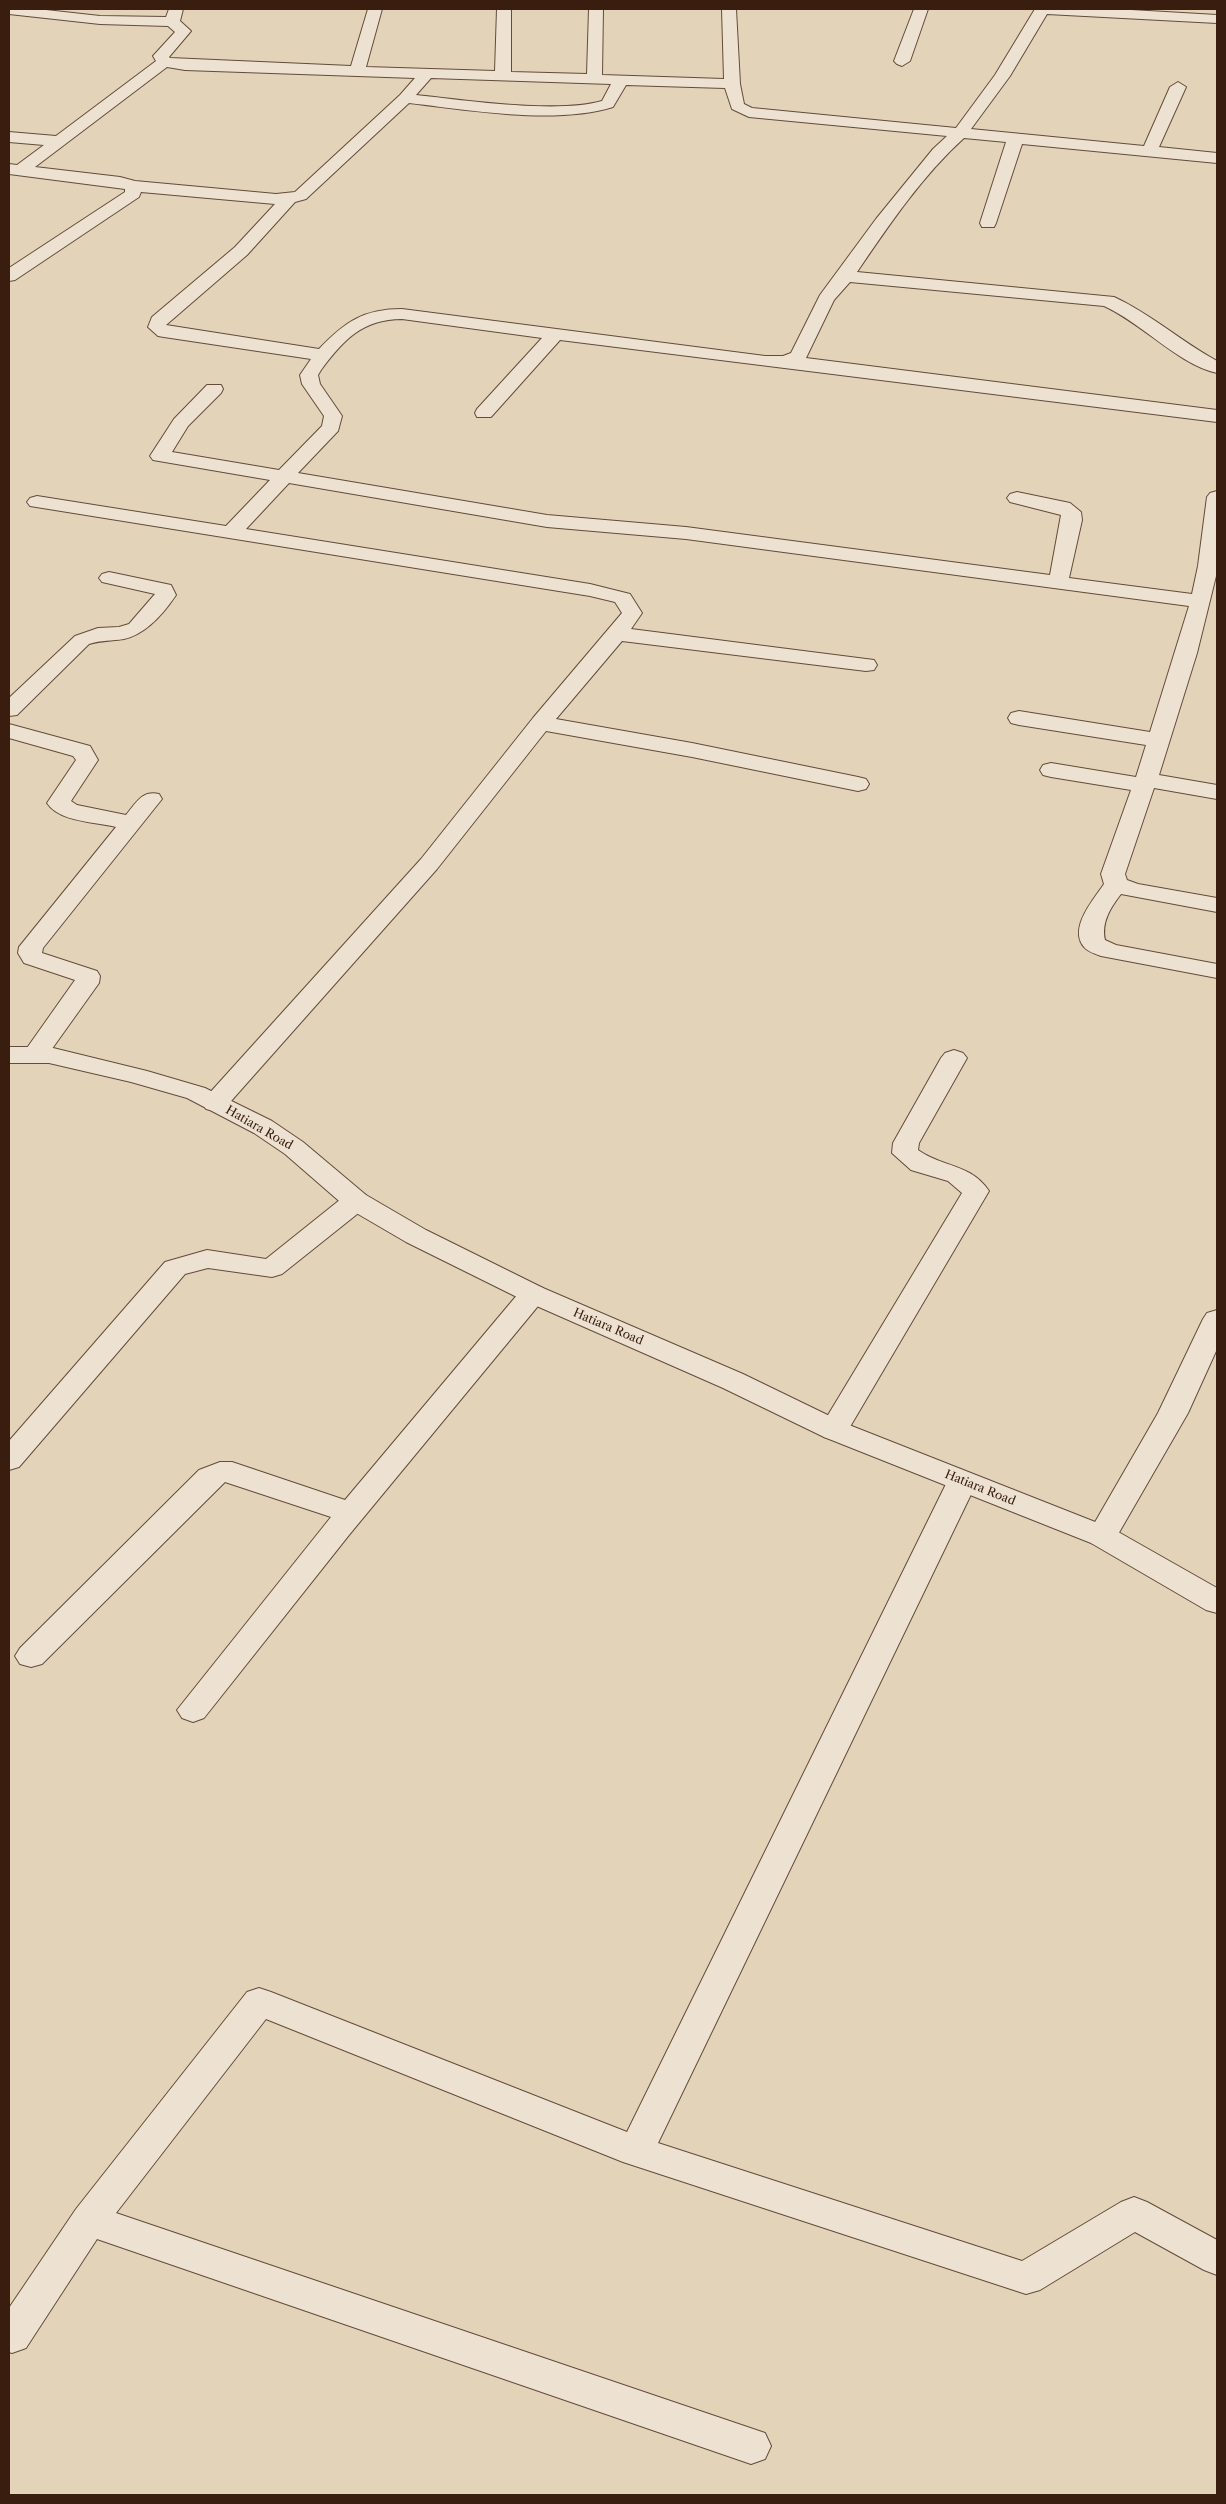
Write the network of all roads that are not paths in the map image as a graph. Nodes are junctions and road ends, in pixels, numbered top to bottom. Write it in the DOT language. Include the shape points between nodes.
graph roads {
  1 [pos="375,9"];
  2 [pos="504,9"];
  3 [pos="596,9"];
  4 [pos="729,9"];
  5 [pos="921,9"];
  6 [pos="1042,9"];
  7 [pos="9,10"];
  8 [pos="27,12"];
  9 [pos="174,15"];
  10 [pos="1217,19"];
  11 [pos="9,24"];
  12 [pos="902,60"];
  13 [pos="164,62"];
  14 [pos="357,71"];
  15 [pos="426,74"];
  16 [pos="503,77"];
  17 [pos="594,80"];
  18 [pos="620,81"];
  19 [pos="732,84"];
  20 [pos="1178,87"];
  21 [pos="405,98"];
  22 [pos="959,134"];
  23 [pos="9,137"];
  24 [pos="1016,139"];
  25 [pos="59,141"];
  26 [pos="1149,152"];
  27 [pos="1217,158"];
  28 [pos="15,169"];
  29 [pos="133,186"];
  30 [pos="289,198"];
  31 [pos="988,223"];
  32 [pos="9,276"];
  33 [pos="845,276"];
  34 [pos="555,334"];
  35 [pos="323,355"];
  36 [pos="785,361"];
  37 [pos="1217,368"];
  38 [pos="214,389"];
  39 [pos="484,413"];
  40 [pos="1217,416"];
  41 [pos="284,478"];
  42 [pos="1217,497"];
  43 [pos="1017,498"];
  44 [pos="36,502"];
  45 [pos="231,533"];
  46 [pos="109,578"];
  47 [pos="1058,583"];
  48 [pos="1199,601"];
  49 [pos="617,634"];
  50 [pos="866,665"];
  51 [pos="9,710"];
  52 [pos="1019,718"];
  53 [pos="541,723"];
  54 [pos="9,731"];
  55 [pos="1158,740"];
  56 [pos="1051,770"];
  57 [pos="1145,783"];
  58 [pos="858,784"];
  59 [pos="1217,792"];
  60 [pos="151,799"];
  61 [pos="132,822"];
  62 [pos="1116,884"];
  63 [pos="1217,905"];
  64 [pos="1217,971"];
  65 [pos="22,1055"];
  66 [pos="954,1058"];
  67 [pos="215,1103"];
  68 [pos="356,1201"];
  69 [pos="533,1294"];
  70 [pos="1217,1319"];
  71 [pos="834,1430"];
  72 [pos="9,1460"];
  73 [pos="962,1482"];
  74 [pos="351,1513"];
  75 [pos="1102,1536"];
  76 [pos="1217,1602"];
  77 [pos="32,1656"];
  78 [pos="192,1710"];
  79 [pos="636,2151"];
  80 [pos="89,2220"];
  81 [pos="1217,2259"];
  82 [pos="9,2334"];
  83 [pos="751,2446"];
  1 -- 14 [label="street"];
  2 -- 16 [label="street"];
  3 -- 17 [label="street"];
  4 -- 19 [label="street"];
  5 -- 12 [label="street"];
  6 -- 10 [label="street"];
  6 -- 22 [label="street" via="1002,76"];
  7 -- 8 [label="street"];
  8 -- 9 [label="street" via="100,20"];
  8 -- 11 [label="street"];
  9 -- 13 [label="street" via="184,31 161,56"];
  13 -- 14 [label="street"];
  13 -- 25 [label="street"];
  14 -- 15 [label="street"];
  15 -- 16 [label="street"];
  15 -- 21 [label="street"];
  16 -- 17 [label="street"];
  17 -- 18 [label="street"];
  18 -- 19 [label="street"];
  18 -- 21 [label="street" via="608,104 591,109 488,107"];
  19 -- 22 [label="street" via="736,106 749,112"];
  20 -- 26 [label="street"];
  21 -- 30 [label="street" via="300,196"];
  22 -- 24 [label="street"];
  22 -- 33 [label="street" via="939,152"];
  23 -- 25 [label="street"];
  24 -- 26 [label="street"];
  24 -- 31 [label="street"];
  25 -- 28 [label="street"];
  26 -- 27 [label="street"];
  28 -- 29 [label="street"];
  29 -- 30 [label="street"];
  29 -- 32 [label="street" via="133,194"];
  30 -- 35 [label="street" via="241,252 158,322 157,327 164,332"];
  33 -- 36 [label="street" via="826,299 798,356"];
  33 -- 37 [label="street" via="1108,302 1128,310 1182,349"];
  34 -- 35 [label="street" via="402,314 378,315 362,320"];
  34 -- 36 [label="street"];
  34 -- 39 [label="street"];
  35 -- 41 [label="street" via="314,363 309,375 311,384 330,408 333,416 331,427"];
  36 -- 40 [label="street"];
  38 -- 41 [label="street" via="181,423 160,456"];
  41 -- 45 [label="street"];
  41 -- 47 [label="street" via="547,521 686,534"];
  42 -- 48 [label="street"];
  43 -- 47 [label="street" via="1063,507 1071,512"];
  44 -- 45 [label="street"];
  45 -- 49 [label="street" via="623,598 632,613"];
  46 -- 51 [label="street" via="164,589 166,595 136,628 82,640"];
  47 -- 48 [label="street"];
  48 -- 55 [label="street"];
  49 -- 50 [label="street"];
  49 -- 53 [label="street"];
  52 -- 55 [label="street"];
  53 -- 58 [label="street"];
  53 -- 67 [label="street" via="429,864"];
  54 -- 61 [label="street" via="82,751 87,760 58,804 70,810"];
  55 -- 57 [label="street"];
  56 -- 57 [label="street"];
  57 -- 59 [label="street"];
  57 -- 62 [label="street" via="1113,874"];
  60 -- 61 [label="street"];
  61 -- 65 [label="street" via="30,947 33,958 88,976 87,983"];
  62 -- 63 [label="street"];
  62 -- 64 [label="street" via="1092,922 1090,934 1094,944 1110,951"];
  65 -- 67 [label="street, Hatiara Road" via="49,1055 138,1076 196,1093"];
  66 -- 71 [label="street" via="906,1143 905,1153 920,1164 958,1175 976,1191"];
  67 -- 68 [label="street, Hatiara Road" via="294,1148"];
  68 -- 69 [label="street, Hatiara Road" via="416,1236"];
  68 -- 72 [label="street" via="272,1268 207,1259 175,1268"];
  69 -- 71 [label="street, Hatiara Road" via="733,1381"];
  69 -- 74 [label="street"];
  70 -- 75 [label="street" via="1173,1413"];
  71 -- 73 [label="street, Hatiara Road"];
  73 -- 75 [label="street, Hatiara Road"];
  73 -- 79 [label="street"];
  74 -- 77 [label="street" via="232,1472 220,1472 210,1477"];
  74 -- 78 [label="street"];
  75 -- 76 [label="street, Hatiara Road"];
  79 -- 80 [label="street" via="259,2002"];
  79 -- 81 [label="street" via="1026,2278 1134,2213"];
  80 -- 82 [label="street" via="12,2336"];
  80 -- 83 [label="street"];
}
